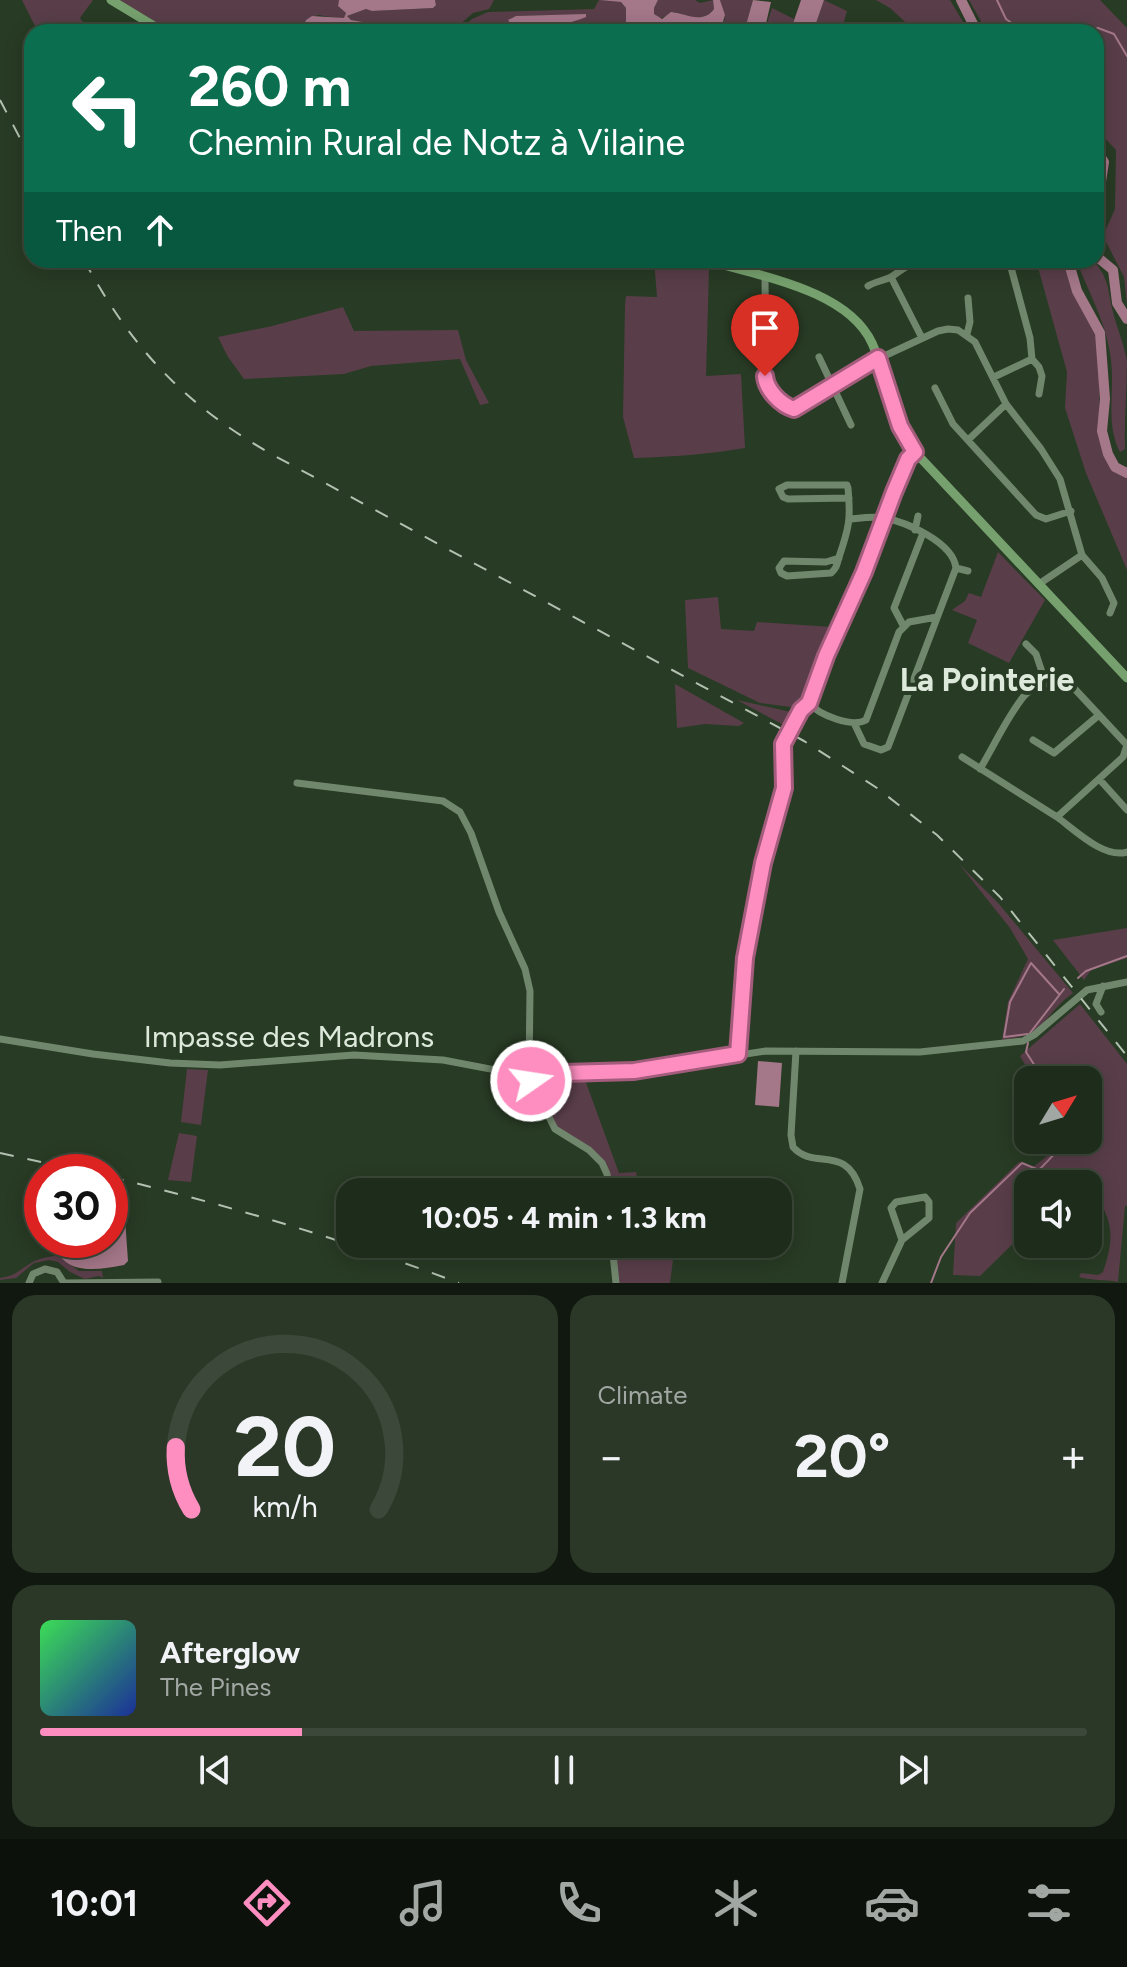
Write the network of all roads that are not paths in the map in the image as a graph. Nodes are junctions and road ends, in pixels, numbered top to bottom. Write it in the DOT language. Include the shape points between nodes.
graph roads {
  1 [pos="111,0"];
  2 [pos="151,24"];
  3 [pos="732,268"];
  4 [pos="902,268"];
  5 [pos="1011,268"];
  6 [pos="765,278"];
  7 [pos="892,279"];
  8 [pos="868,286"];
  9 [pos="968,298"];
  10 [pos="967,334"];
  11 [pos="922,338"];
  12 [pos="819,357"];
  13 [pos="878,358"];
  14 [pos="1032,359"];
  15 [pos="994,377"];
  16 [pos="833,385"];
  17 [pos="935,388"];
  18 [pos="1039,394"];
  19 [pos="1006,404"];
  20 [pos="851,425"];
  21 [pos="968,440"];
  22 [pos="915,452"];
  23 [pos="849,498"];
  24 [pos="1071,511"];
  25 [pos="918,516"];
  26 [pos="884,518"];
  27 [pos="851,519"];
  28 [pos="915,530"];
  29 [pos="923,533"];
  30 [pos="1082,555"];
  31 [pos="839,558"];
  32 [pos="956,568"];
  33 [pos="968,571"];
  34 [pos="1039,584"];
  35 [pos="1110,613"];
  36 [pos="937,617"];
  37 [pos="904,627"];
  38 [pos="1026,644"];
  39 [pos="1127,678"];
  40 [pos="1046,684"];
  41 [pos="809,703"];
  42 [pos="1099,715"];
  43 [pos="854,723"];
  44 [pos="1033,740"];
  45 [pos="1127,745"];
  46 [pos="962,757"];
  47 [pos="980,769"];
  48 [pos="1100,780"];
  49 [pos="297,783"];
  50 [pos="1127,810"];
  51 [pos="1057,817"];
  52 [pos="1127,852"];
  53 [pos="1127,982"];
  54 [pos="1103,986"];
  55 [pos="1101,1012"];
  56 [pos="0,1039"];
  57 [pos="796,1051"];
  58 [pos="738,1054"];
  59 [pos="529,1074"];
  60 [pos="608,1178"];
  61 [pos="902,1240"];
  62 [pos="613,1258"];
  63 [pos="27,1282"];
  64 [pos="158,1282"];
  65 [pos="64,1283"];
  66 [pos="616,1283"];
  67 [pos="842,1283"];
  68 [pos="882,1283"];
  1 -- 2 [label="main road"];
  3 -- 6 [label="main road"];
  4 -- 7 [label="street"];
  5 -- 14 [label="street"];
  6 -- 13 [label="main road" via="839,304 864,330"];
  6 -- 16 [label="street" via="766,384 794,409"];
  7 -- 8 [label="street"];
  7 -- 11 [label="street"];
  9 -- 10 [label="street"];
  10 -- 11 [label="street" via="948,329"];
  10 -- 15 [label="street"];
  11 -- 13 [label="street"];
  12 -- 16 [label="street"];
  13 -- 16 [label="street"];
  13 -- 22 [label="main road" via="900,426"];
  14 -- 15 [label="street"];
  14 -- 18 [label="street" via="1042,376"];
  15 -- 19 [label="street"];
  16 -- 20 [label="street"];
  17 -- 21 [label="street" via="948,416"];
  19 -- 21 [label="street"];
  19 -- 24 [label="street" via="1052,464"];
  21 -- 24 [label="street" via="1036,515 1046,519"];
  22 -- 26 [label="street"];
  22 -- 34 [label="main road"];
  23 -- 23 [label="street" via="847,485 842,484 779,489 788,499"];
  23 -- 27 [label="street"];
  24 -- 30 [label="street"];
  25 -- 28 [label="street"];
  26 -- 27 [label="street"];
  26 -- 28 [label="street"];
  26 -- 41 [label="street"];
  27 -- 31 [label="street"];
  28 -- 29 [label="street"];
  29 -- 32 [label="street" via="955,560"];
  29 -- 37 [label="street" via="894,608"];
  30 -- 34 [label="street"];
  30 -- 35 [label="street" via="1102,578 1114,603"];
  31 -- 31 [label="street" via="784,561 779,568 787,576 825,575 836,569"];
  32 -- 33 [label="street"];
  32 -- 36 [label="street"];
  34 -- 39 [label="main road"];
  36 -- 37 [label="street"];
  36 -- 43 [label="street" via="888,747 864,744"];
  37 -- 43 [label="street" via="869,716"];
  38 -- 40 [label="street" via="1036,654"];
  40 -- 42 [label="street" via="1067,683"];
  40 -- 47 [label="street" via="1025,695"];
  41 -- 43 [label="street"];
  41 -- 58 [label="street" via="782,749 784,788 745,958"];
  42 -- 44 [label="street" via="1054,753"];
  42 -- 45 [label="street"];
  45 -- 48 [label="street" via="1123,757"];
  46 -- 47 [label="street"];
  47 -- 51 [label="street"];
  48 -- 50 [label="street"];
  48 -- 51 [label="street"];
  49 -- 59 [label="street" via="443,801 460,812 527,976"];
  51 -- 52 [label="street" via="1108,852"];
  53 -- 54 [label="street"];
  54 -- 55 [label="street" via="1096,1004"];
  54 -- 57 [label="street, Impasse des Madrons" via="1083,993 1023,1041 920,1052"];
  56 -- 59 [label="street, Impasse des Madrons" via="170,1063 263,1063 354,1055 424,1058"];
  57 -- 58 [label="street, Impasse des Madrons"];
  57 -- 67 [label="street" via="793,1147 806,1156 843,1163 860,1189"];
  58 -- 59 [label="street, Impasse des Madrons" via="634,1071"];
  59 -- 60 [label="street" via="552,1126 598,1158"];
  61 -- 61 [label="street" via="929,1218 925,1197 896,1202 891,1208"];
  61 -- 68 [label="street"];
  62 -- 66 [label="street"];
  63 -- 65 [label="street" via="39,1270 51,1269"];
  64 -- 65 [label="street"];
}
